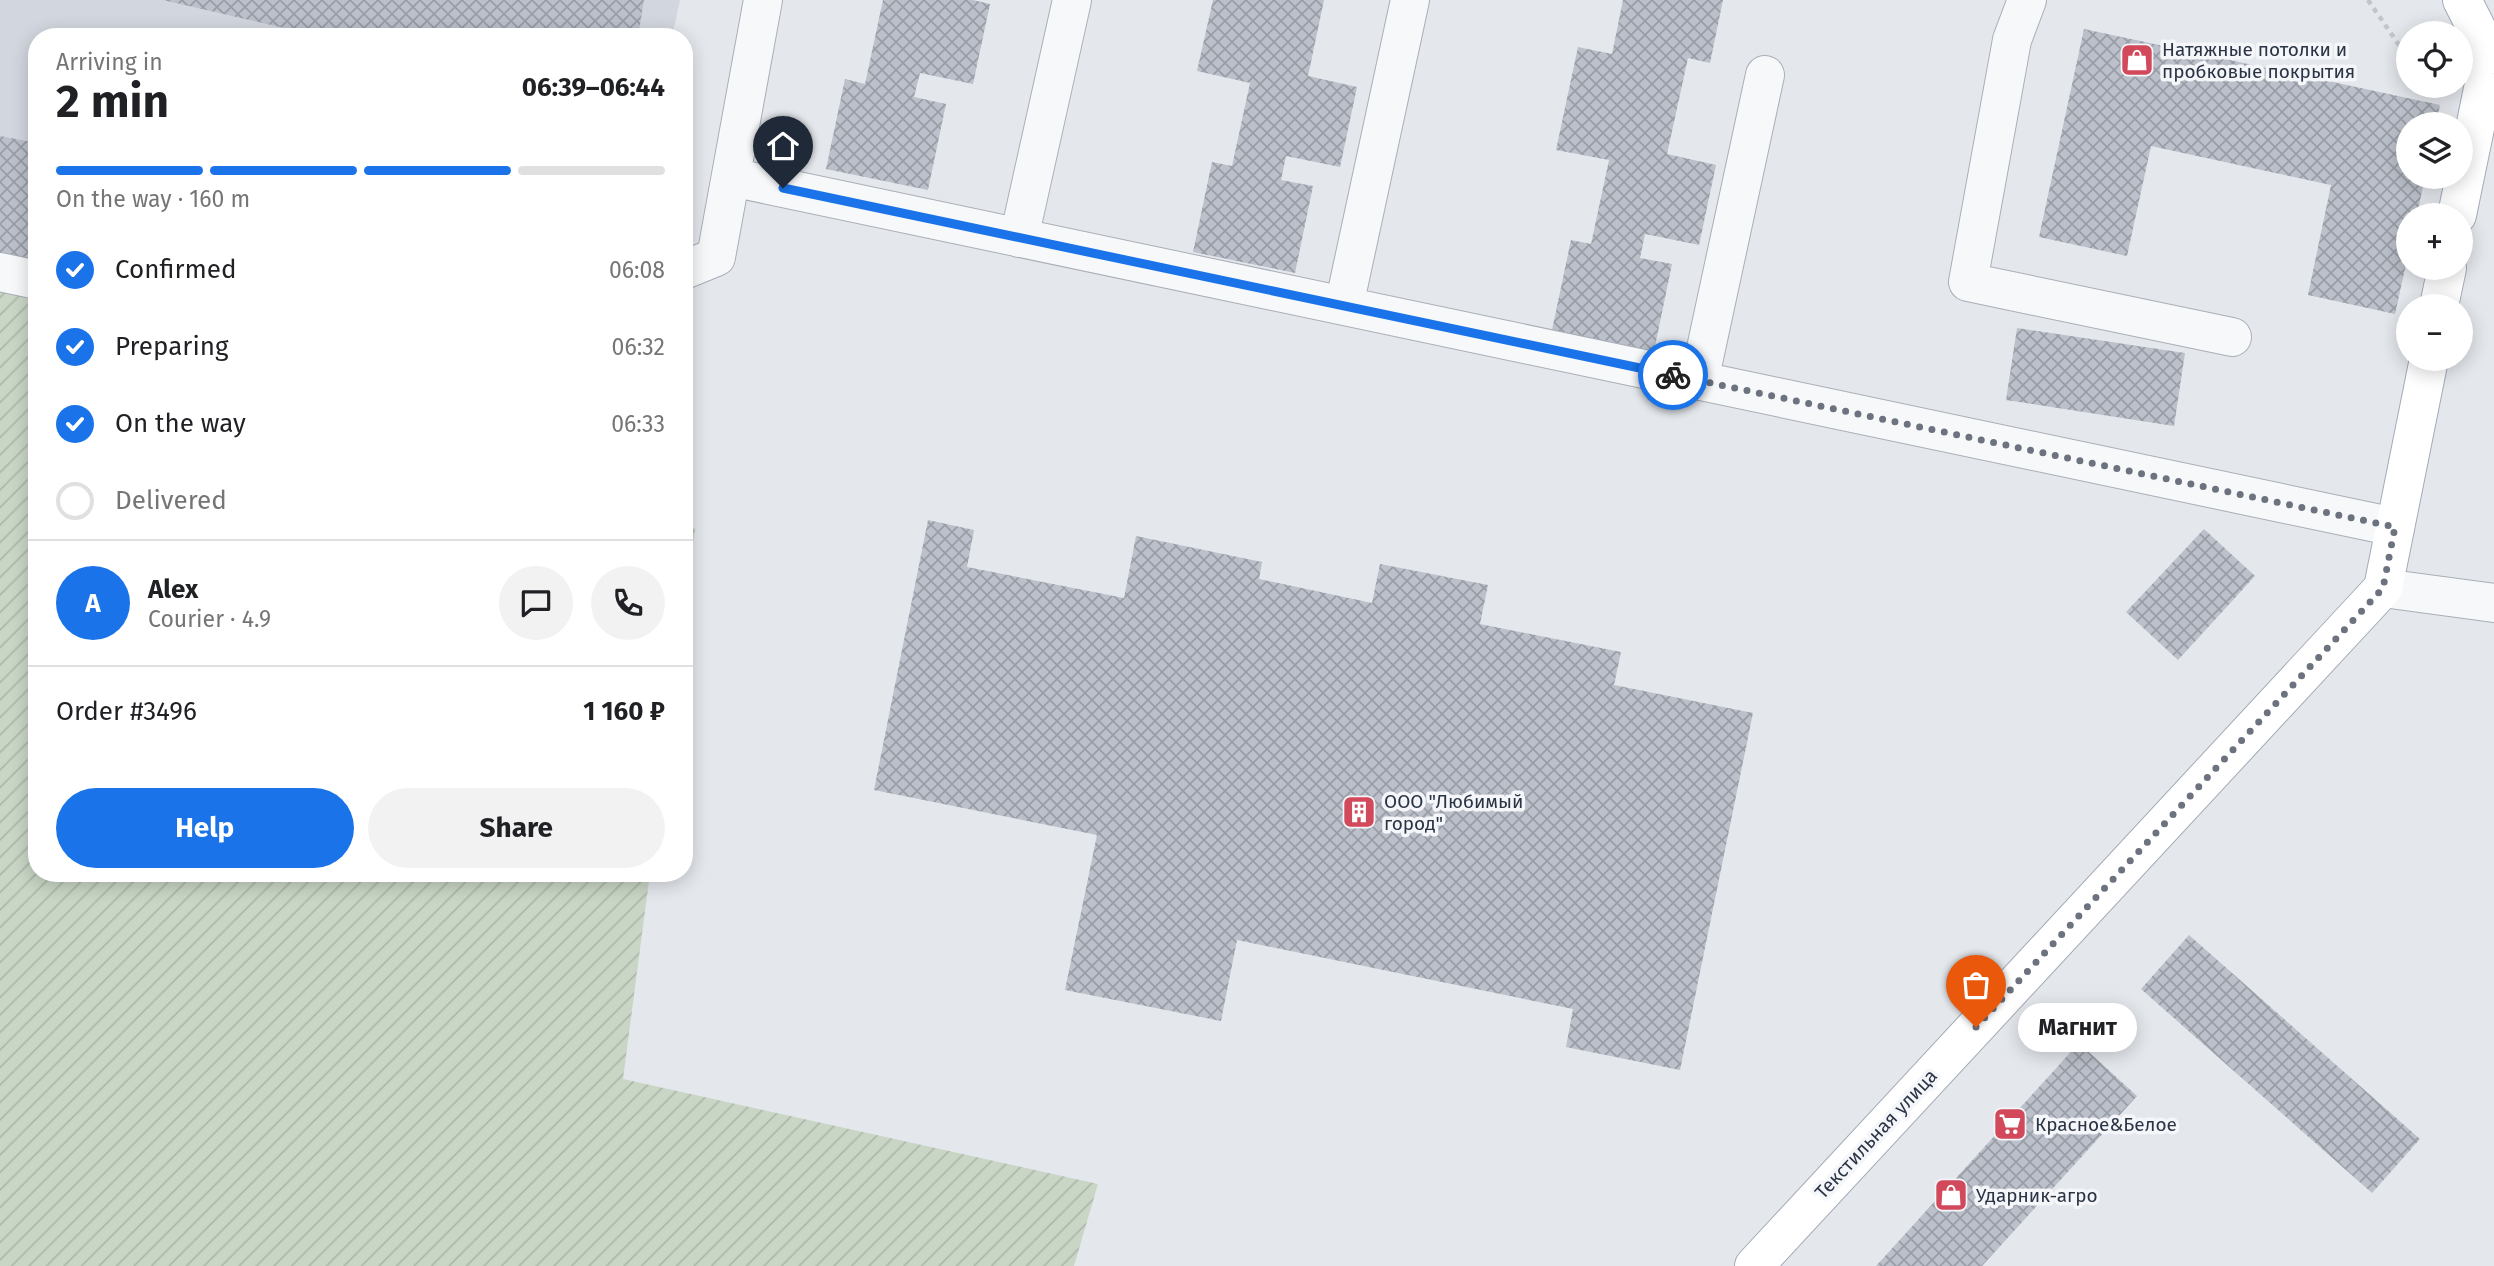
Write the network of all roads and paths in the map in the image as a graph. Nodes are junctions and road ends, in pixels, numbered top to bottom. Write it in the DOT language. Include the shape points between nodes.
graph roads {
  1 [pos="763,0"];
  2 [pos="1072,0"];
  3 [pos="1410,0"];
  4 [pos="2027,0"];
  5 [pos="2368,0"];
  6 [pos="2462,0"];
  7 [pos="2396,41"];
  8 [pos="2492,53"];
  9 [pos="1765,75"];
  10 [pos="731,177"];
  11 [pos="2461,203"];
  12 [pos="1019,238"];
  13 [pos="693,266"];
  14 [pos="0,272"];
  15 [pos="28,278"];
  16 [pos="1344,306"];
  17 [pos="2232,337"];
  18 [pos="2427,371"];
  19 [pos="1699,381"];
  20 [pos="2395,527"];
  21 [pos="2383,588"];
  22 [pos="2494,603"];
  23 [pos="1754,1266"];
  1 -- 10 [label="street"];
  2 -- 12 [label="street"];
  3 -- 16 [label="street"];
  4 -- 17 [label="street" via="2012,40 1968,282"];
  5 -- 7 [label="path"];
  6 -- 8 [label="main road"];
  8 -- 11 [label="main road"];
  9 -- 19 [label="street"];
  10 -- 12 [label="street"];
  10 -- 13 [label="street" via="716,257"];
  12 -- 16 [label="street"];
  14 -- 15 [label="street"];
  16 -- 19 [label="street"];
  18 -- 20 [label="main road"];
  19 -- 20 [label="street"];
  20 -- 21 [label="main road"];
  21 -- 22 [label="street"];
  21 -- 23 [label="main road, Текстильная улица"];
}
